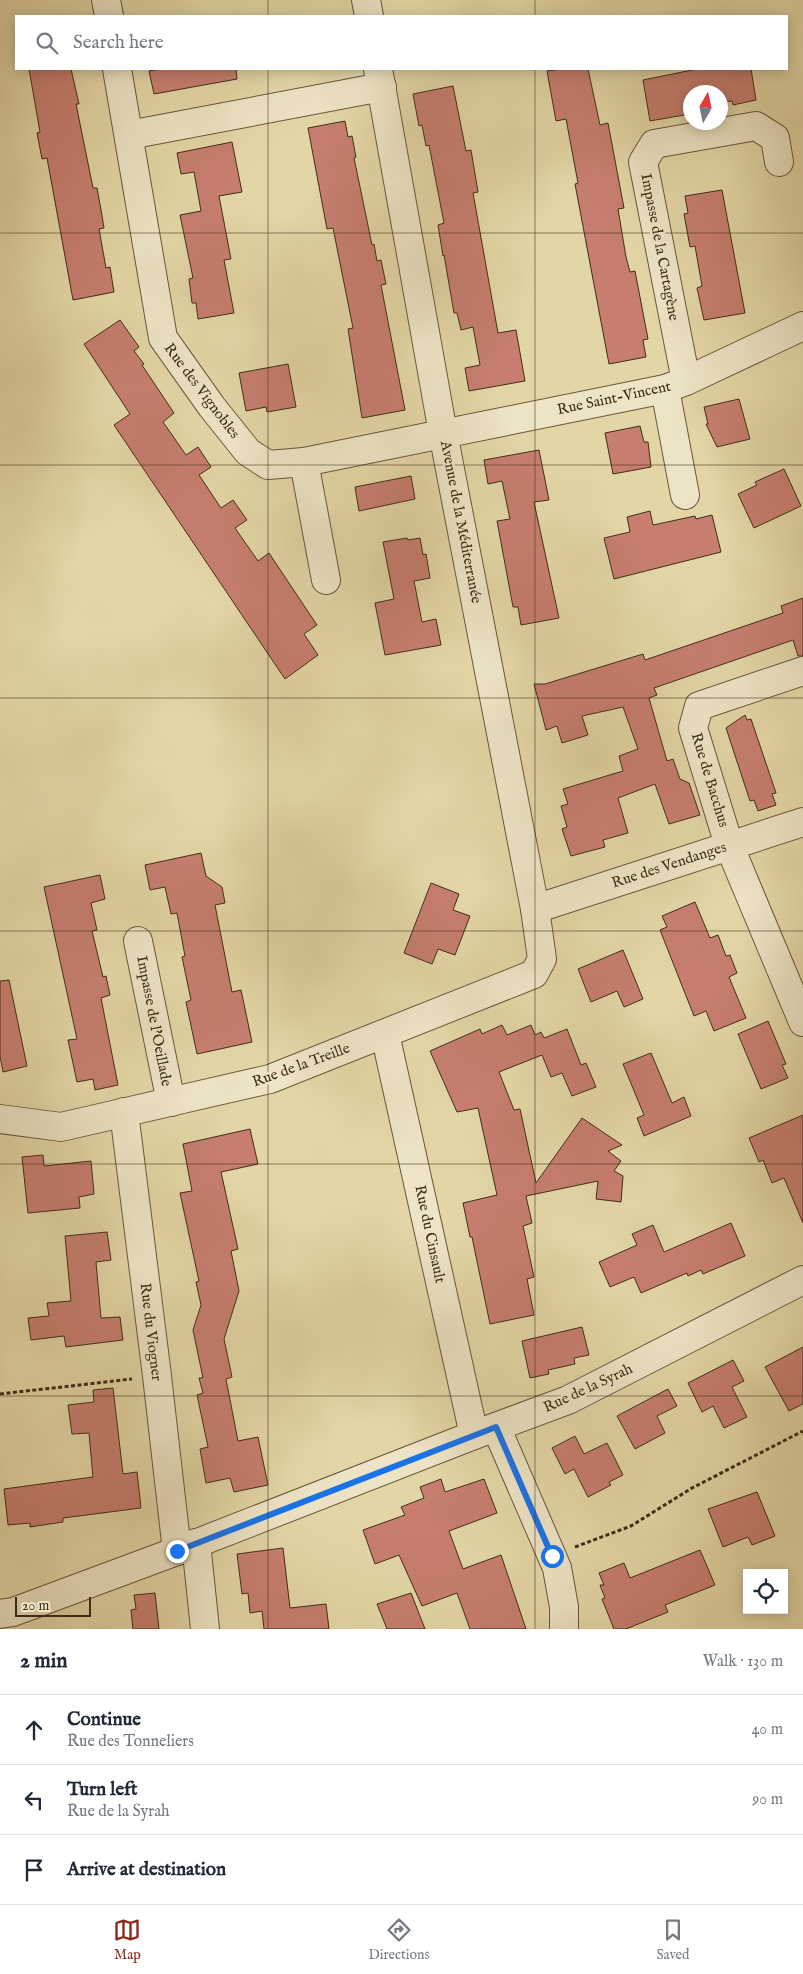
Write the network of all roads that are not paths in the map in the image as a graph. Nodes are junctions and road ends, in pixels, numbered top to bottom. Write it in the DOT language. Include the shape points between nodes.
graph roads {
  1 [pos="106,0"];
  2 [pos="366,0"];
  3 [pos="108,15"];
  4 [pos="369,15"];
  5 [pos="117,70"];
  6 [pos="380,78"];
  7 [pos="129,135"];
  8 [pos="779,162"];
  9 [pos="803,326"];
  10 [pos="676,385"];
  11 [pos="443,433"];
  12 [pos="304,462"];
  13 [pos="685,495"];
  14 [pos="326,580"];
  15 [pos="803,671"];
  16 [pos="803,822"];
  17 [pos="729,845"];
  18 [pos="535,909"];
  19 [pos="138,941"];
  20 [pos="534,974"];
  21 [pos="803,1022"];
  22 [pos="385,1034"];
  23 [pos="171,1102"];
  24 [pos="124,1112"];
  25 [pos="0,1119"];
  26 [pos="803,1280"];
  27 [pos="485,1431"];
  28 [pos="186,1547"];
  29 [pos="0,1614"];
  30 [pos="205,1629"];
  31 [pos="564,1629"];
  1 -- 3 [label="street"];
  2 -- 4 [label="street"];
  5 -- 7 [label="street, Rue des Vignobles"];
  6 -- 7 [label="street"];
  6 -- 11 [label="street, Avenue de la Méditerranée"];
  7 -- 12 [label="street, Rue des Vignobles" via="163,338 248,452 268,465"];
  8 -- 10 [label="street, Impasse de la Cartagène" via="775,138 756,126 654,144 643,162"];
  9 -- 10 [label="street, Rue Saint-Vincent"];
  10 -- 11 [label="street, Rue Saint-Vincent"];
  10 -- 13 [label="street, Impasse de la Cartagène"];
  11 -- 12 [label="street, Rue des Vignobles"];
  11 -- 18 [label="street, Avenue de la Méditerranée"];
  12 -- 14 [label="street"];
  15 -- 17 [label="street, Rue de Bacchus" via="700,706 694,728"];
  16 -- 17 [label="street, Rue des Vendanges"];
  17 -- 18 [label="street, Rue des Vendanges"];
  17 -- 21 [label="street"];
  18 -- 20 [label="street, Avenue de la Méditerranée" via="542,959"];
  19 -- 23 [label="street, Impasse de l'Oeillade"];
  20 -- 22 [label="street, Rue de la Treille"];
  22 -- 23 [label="street, Rue de la Treille" via="270,1079"];
  22 -- 27 [label="street, Rue du Cinsault"];
  23 -- 24 [label="street, Rue de la Treille"];
  24 -- 25 [label="street, Rue de la Treille" via="61,1127"];
  24 -- 28 [label="street, Rue du Viogner" via="157,1376"];
  26 -- 27 [label="street, Rue de la Syrah" via="568,1400"];
  27 -- 28 [label="street, Rue de la Syrah"];
  27 -- 31 [label="street, Rue du Cinsault" via="557,1568 564,1607"];
  28 -- 29 [label="street, Rue de la Syrah" via="13,1612"];
  28 -- 30 [label="street, Rue du Viogner"];
}
